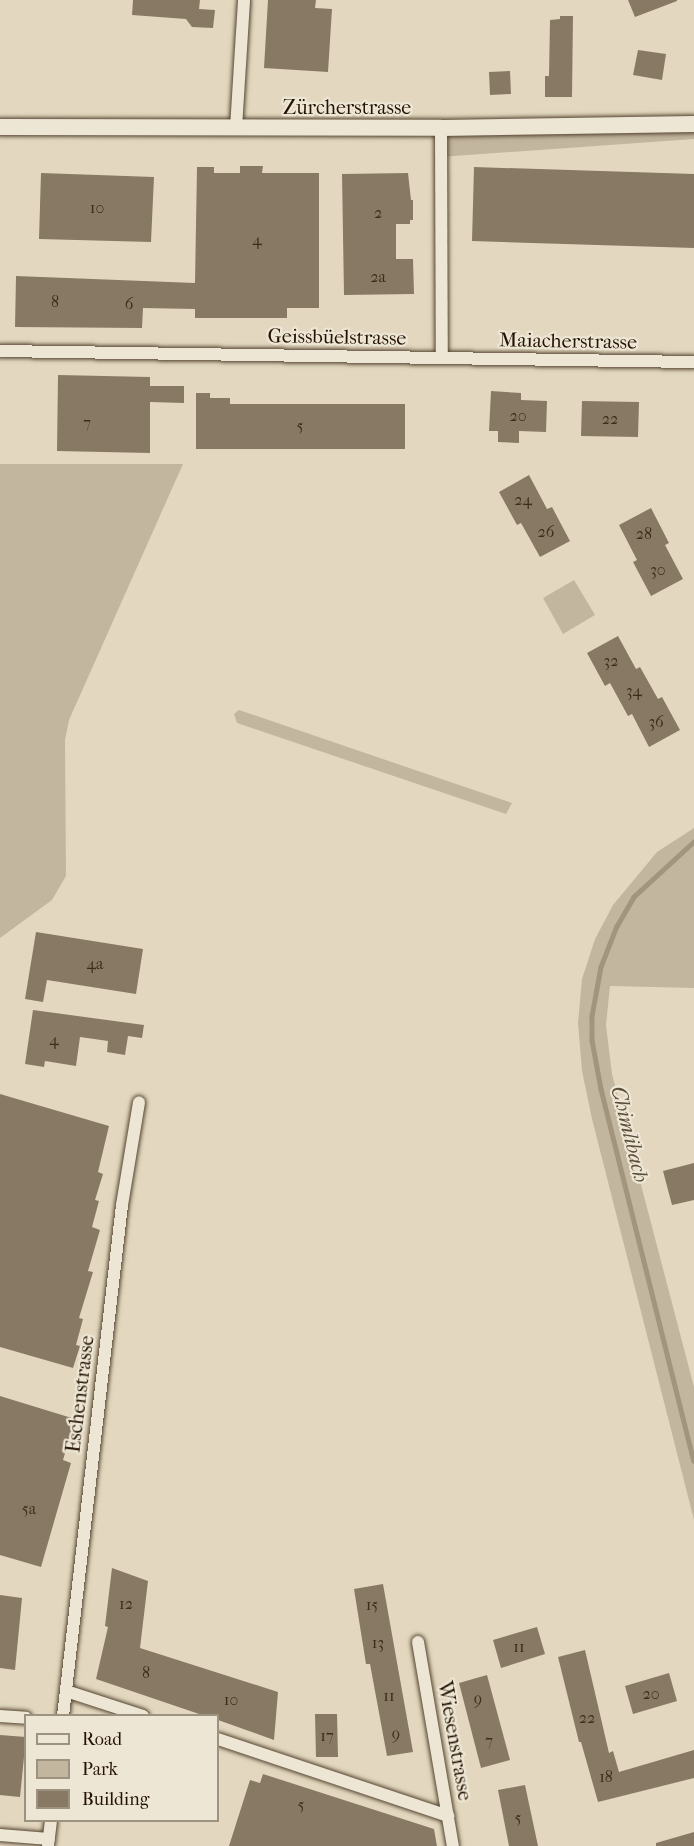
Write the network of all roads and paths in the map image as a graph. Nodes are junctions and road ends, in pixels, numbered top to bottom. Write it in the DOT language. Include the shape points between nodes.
graph roads {
  1 [pos="244,0"];
  2 [pos="694,124"];
  3 [pos="0,127"];
  4 [pos="236,128"];
  5 [pos="441,128"];
  6 [pos="0,351"];
  7 [pos="442,358"];
  8 [pos="694,362"];
  9 [pos="139,1102"];
  10 [pos="418,1642"];
  11 [pos="66,1691"];
  12 [pos="63,1714"];
  13 [pos="137,1714"];
  14 [pos="0,1716"];
  15 [pos="24,1718"];
  16 [pos="219,1739"];
  17 [pos="448,1816"];
  18 [pos="51,1822"];
  19 [pos="0,1835"];
  20 [pos="48,1843"];
  21 [pos="453,1846"];
  1 -- 4 [label="street"];
  2 -- 5 [label="main road, Zürcherstrasse"];
  3 -- 4 [label="main road, Zürcherstrasse"];
  4 -- 5 [label="main road, Zürcherstrasse"];
  5 -- 7 [label="street"];
  6 -- 7 [label="street, Geissbüelstrasse"];
  7 -- 8 [label="street, Maiacherstrasse"];
  9 -- 11 [label="street, Eschenstrasse" via="122,1205"];
  10 -- 17 [label="street, Wiesenstrasse"];
  11 -- 12 [label="street, Eschenstrasse"];
  11 -- 13 [label="street"];
  14 -- 15 [label="street"];
  16 -- 17 [label="street"];
  17 -- 21 [label="street, Wiesenstrasse"];
  18 -- 20 [label="street"];
  19 -- 20 [label="street"];
}
